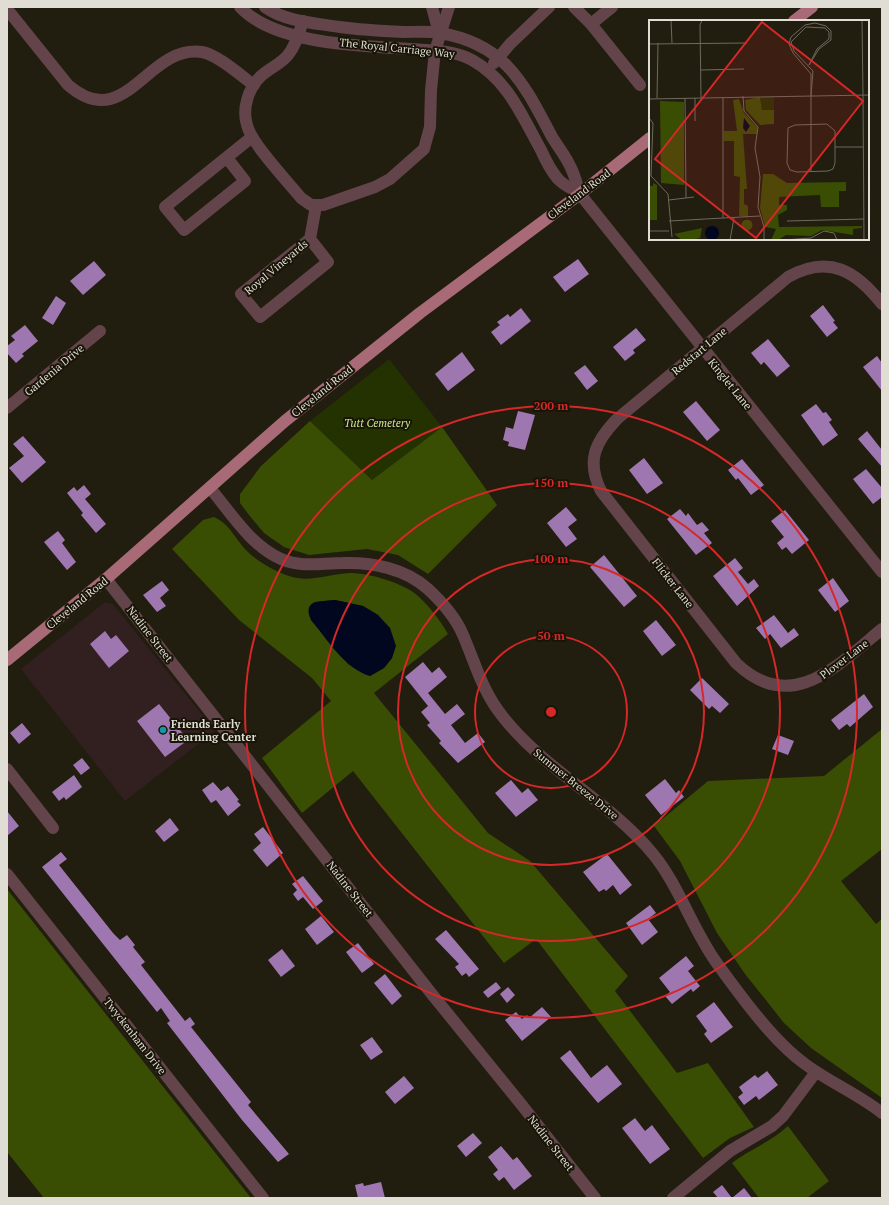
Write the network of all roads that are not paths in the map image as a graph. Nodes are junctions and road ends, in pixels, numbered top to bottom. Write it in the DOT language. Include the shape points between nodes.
graph roads {
  1 [pos="240,7"];
  2 [pos="265,7"];
  3 [pos="432,7"];
  4 [pos="449,7"];
  5 [pos="549,7"];
  6 [pos="574,7"];
  7 [pos="612,7"];
  8 [pos="812,7"];
  9 [pos="7,9"];
  10 [pos="795,20"];
  11 [pos="303,21"];
  12 [pos="591,24"];
  13 [pos="439,33"];
  14 [pos="298,36"];
  15 [pos="435,51"];
  16 [pos="499,57"];
  17 [pos="489,71"];
  18 [pos="254,85"];
  19 [pos="640,85"];
  20 [pos="252,137"];
  21 [pos="649,139"];
  22 [pos="227,158"];
  23 [pos="580,194"];
  24 [pos="316,206"];
  25 [pos="310,239"];
  26 [pos="882,304"];
  27 [pos="100,331"];
  28 [pos="702,349"];
  29 [pos="7,408"];
  30 [pos="594,456"];
  31 [pos="210,488"];
  32 [pos="882,572"];
  33 [pos="106,579"];
  34 [pos="882,629"];
  35 [pos="7,660"];
  36 [pos="779,686"];
  37 [pos="7,769"];
  38 [pos="53,828"];
  39 [pos="7,874"];
  40 [pos="816,1072"];
  41 [pos="882,1113"];
  42 [pos="686,1194"];
  43 [pos="263,1198"];
  44 [pos="595,1198"];
  45 [pos="673,1198"];
  1 -- 14 [label="street, The Royal Carriage Way" via="261,23"];
  2 -- 11 [label="street, The Royal Carriage Way"];
  3 -- 13 [label="street, The Royal Carriage Way"];
  4 -- 13 [label="street, The Royal Carriage Way"];
  5 -- 16 [label="street"];
  6 -- 12 [label="street"];
  7 -- 12 [label="street"];
  8 -- 10 [label="main road"];
  9 -- 18 [label="street" via="68,85 90,99 102,100 123,94 166,61 177,55 192,52 204,53 216,59"];
  11 -- 13 [label="street, The Royal Carriage Way" via="377,31"];
  11 -- 14 [label="street"];
  12 -- 19 [label="street"];
  13 -- 15 [label="street"];
  13 -- 16 [label="street, The Royal Carriage Way" via="468,41"];
  14 -- 15 [label="street, The Royal Carriage Way" via="368,47"];
  14 -- 18 [label="street" via="288,55 260,77"];
  15 -- 17 [label="street, The Royal Carriage Way" via="459,54"];
  15 -- 24 [label="street" via="430,90 430,127 424,149 380,185"];
  16 -- 17 [label="street"];
  16 -- 23 [label="street, The Royal Carriage Way" via="521,80 532,98 571,168"];
  17 -- 23 [label="street, The Royal Carriage Way" via="509,92 558,179"];
  18 -- 20 [label="street" via="246,103 245,114"];
  20 -- 22 [label="street"];
  20 -- 24 [label="street" via="301,198"];
  21 -- 23 [label="main road, Cleveland Road"];
  22 -- 22 [label="street" via="246,181 184,230 165,207"];
  23 -- 28 [label="street, Kinglet Lane"];
  23 -- 31 [label="main road, Cleveland Road" via="350,368 285,421"];
  24 -- 25 [label="street, Royal Vineyards"];
  25 -- 25 [label="street, Royal Vineyards" via="328,262 260,317 241,294"];
  26 -- 28 [label="street, Redstart Lane" via="856,276 834,267 822,266 800,271 788,277"];
  27 -- 29 [label="street, Gardenia Drive"];
  28 -- 30 [label="street, Redstart Lane" via="617,419 600,440"];
  28 -- 32 [label="street, Kinglet Lane"];
  30 -- 36 [label="street, Flicker Lane" via="594,476 602,491 736,664 751,676"];
  31 -- 33 [label="main road, Cleveland Road"];
  31 -- 40 [label="street, Summer Breeze Drive" via="252,539 282,559 299,565 368,564 409,576 427,588 441,602 463,634 480,682 503,718 544,760 615,816 653,854 672,882 693,924 717,963 768,1029"];
  33 -- 35 [label="main road, Cleveland Road"];
  33 -- 44 [label="street, Nadine Street"];
  34 -- 36 [label="street, Plover Lane" via="821,678 797,685"];
  37 -- 38 [label="street"];
  39 -- 43 [label="street, Twyckenham Drive"];
  40 -- 41 [label="street, Summer Breeze Drive"];
  40 -- 42 [label="street" via="783,1116 772,1126 730,1151"];
  42 -- 45 [label="street"];
}
